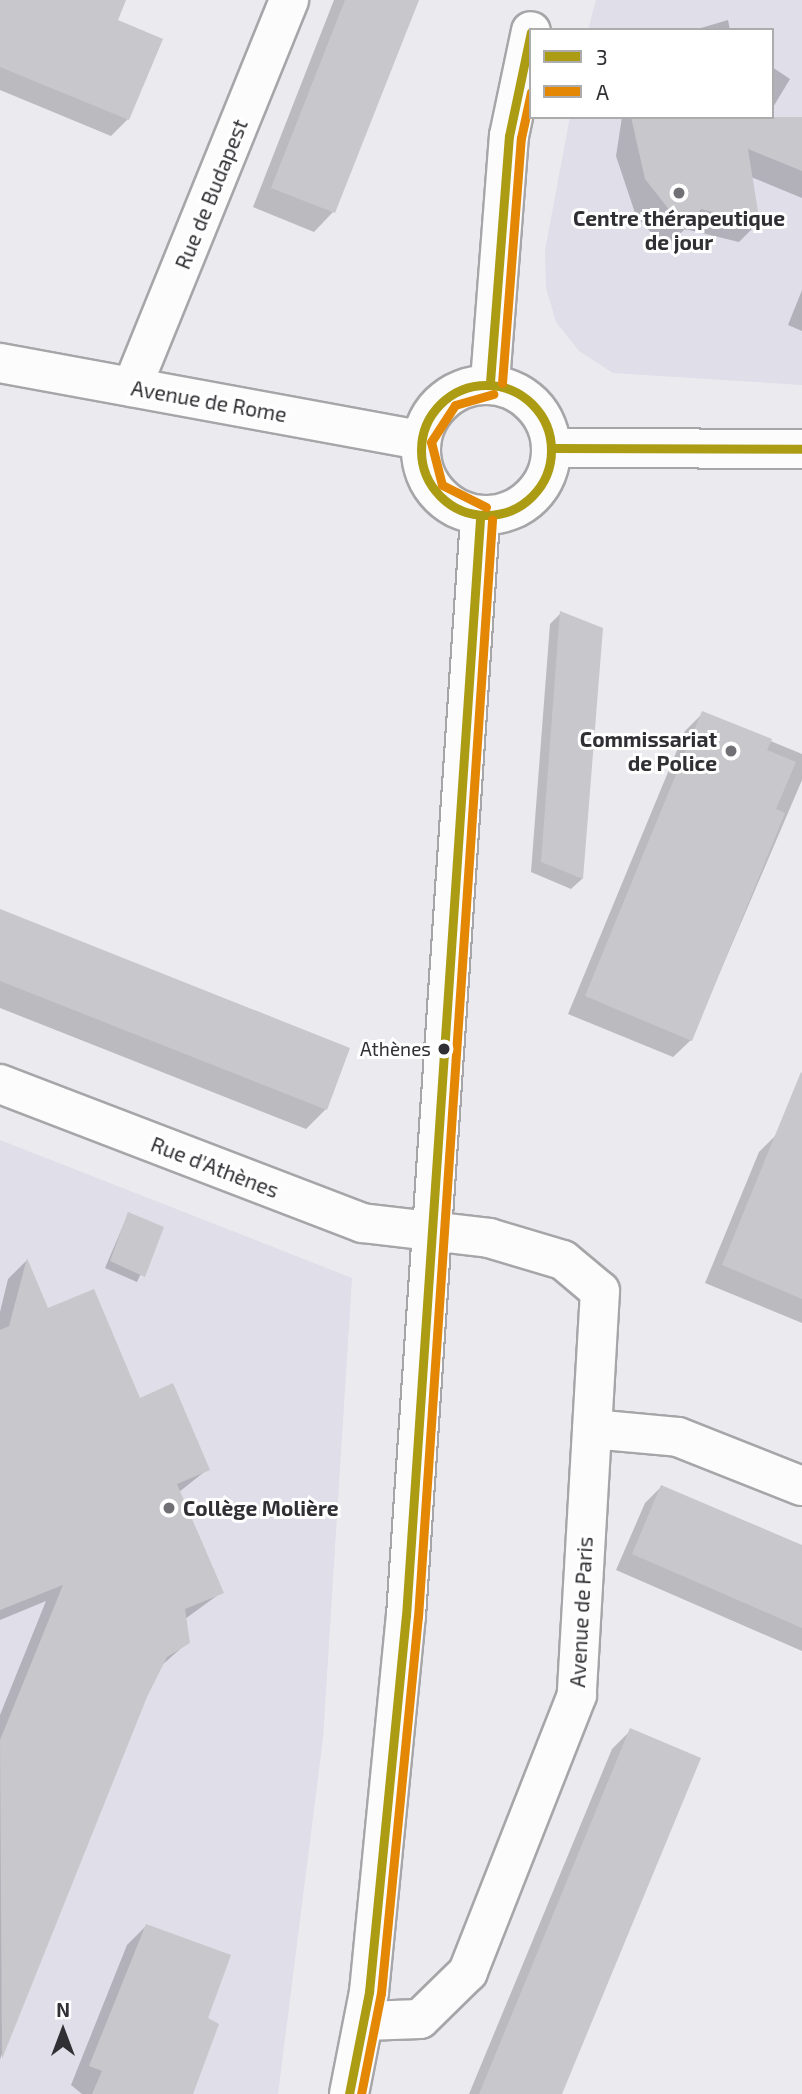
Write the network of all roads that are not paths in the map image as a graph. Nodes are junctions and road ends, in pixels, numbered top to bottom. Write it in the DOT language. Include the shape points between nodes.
graph roads {
  1 [pos="289,0"];
  2 [pos="537,0"];
  3 [pos="532,28"];
  4 [pos="529,41"];
  5 [pos="0,363"];
  6 [pos="490,383"];
  7 [pos="132,387"];
  8 [pos="418,440"];
  9 [pos="554,449"];
  10 [pos="802,449"];
  11 [pos="480,518"];
  12 [pos="0,1084"];
  13 [pos="433,1232"];
  14 [pos="592,1429"];
  15 [pos="802,1486"];
  16 [pos="365,2021"];
  17 [pos="349,2094"];
  1 -- 7 [label="street, Rue de Budapest"];
  2 -- 3 [label="street"];
  4 -- 6 [label="street" via="509,136"];
  5 -- 7 [label="street, Avenue de Rome"];
  6 -- 8 [label="street" via="447,394"];
  6 -- 9 [label="street" via="538,406"];
  7 -- 8 [label="street, Avenue de Rome"];
  8 -- 11 [label="street" via="432,493"];
  9 -- 10 [label="street"];
  9 -- 11 [label="street" via="533,500"];
  11 -- 13 [label="street"];
  12 -- 13 [label="street, Rue d'Athènes" via="362,1223"];
  13 -- 14 [label="street, Avenue de Paris" via="489,1238 563,1260 600,1291"];
  13 -- 16 [label="street" via="406,1616"];
  14 -- 15 [label="street" via="678,1437"];
  14 -- 16 [label="street, Avenue de Paris" via="577,1695 559,1750 468,1972 420,2019"];
  16 -- 17 [label="street"];
}
